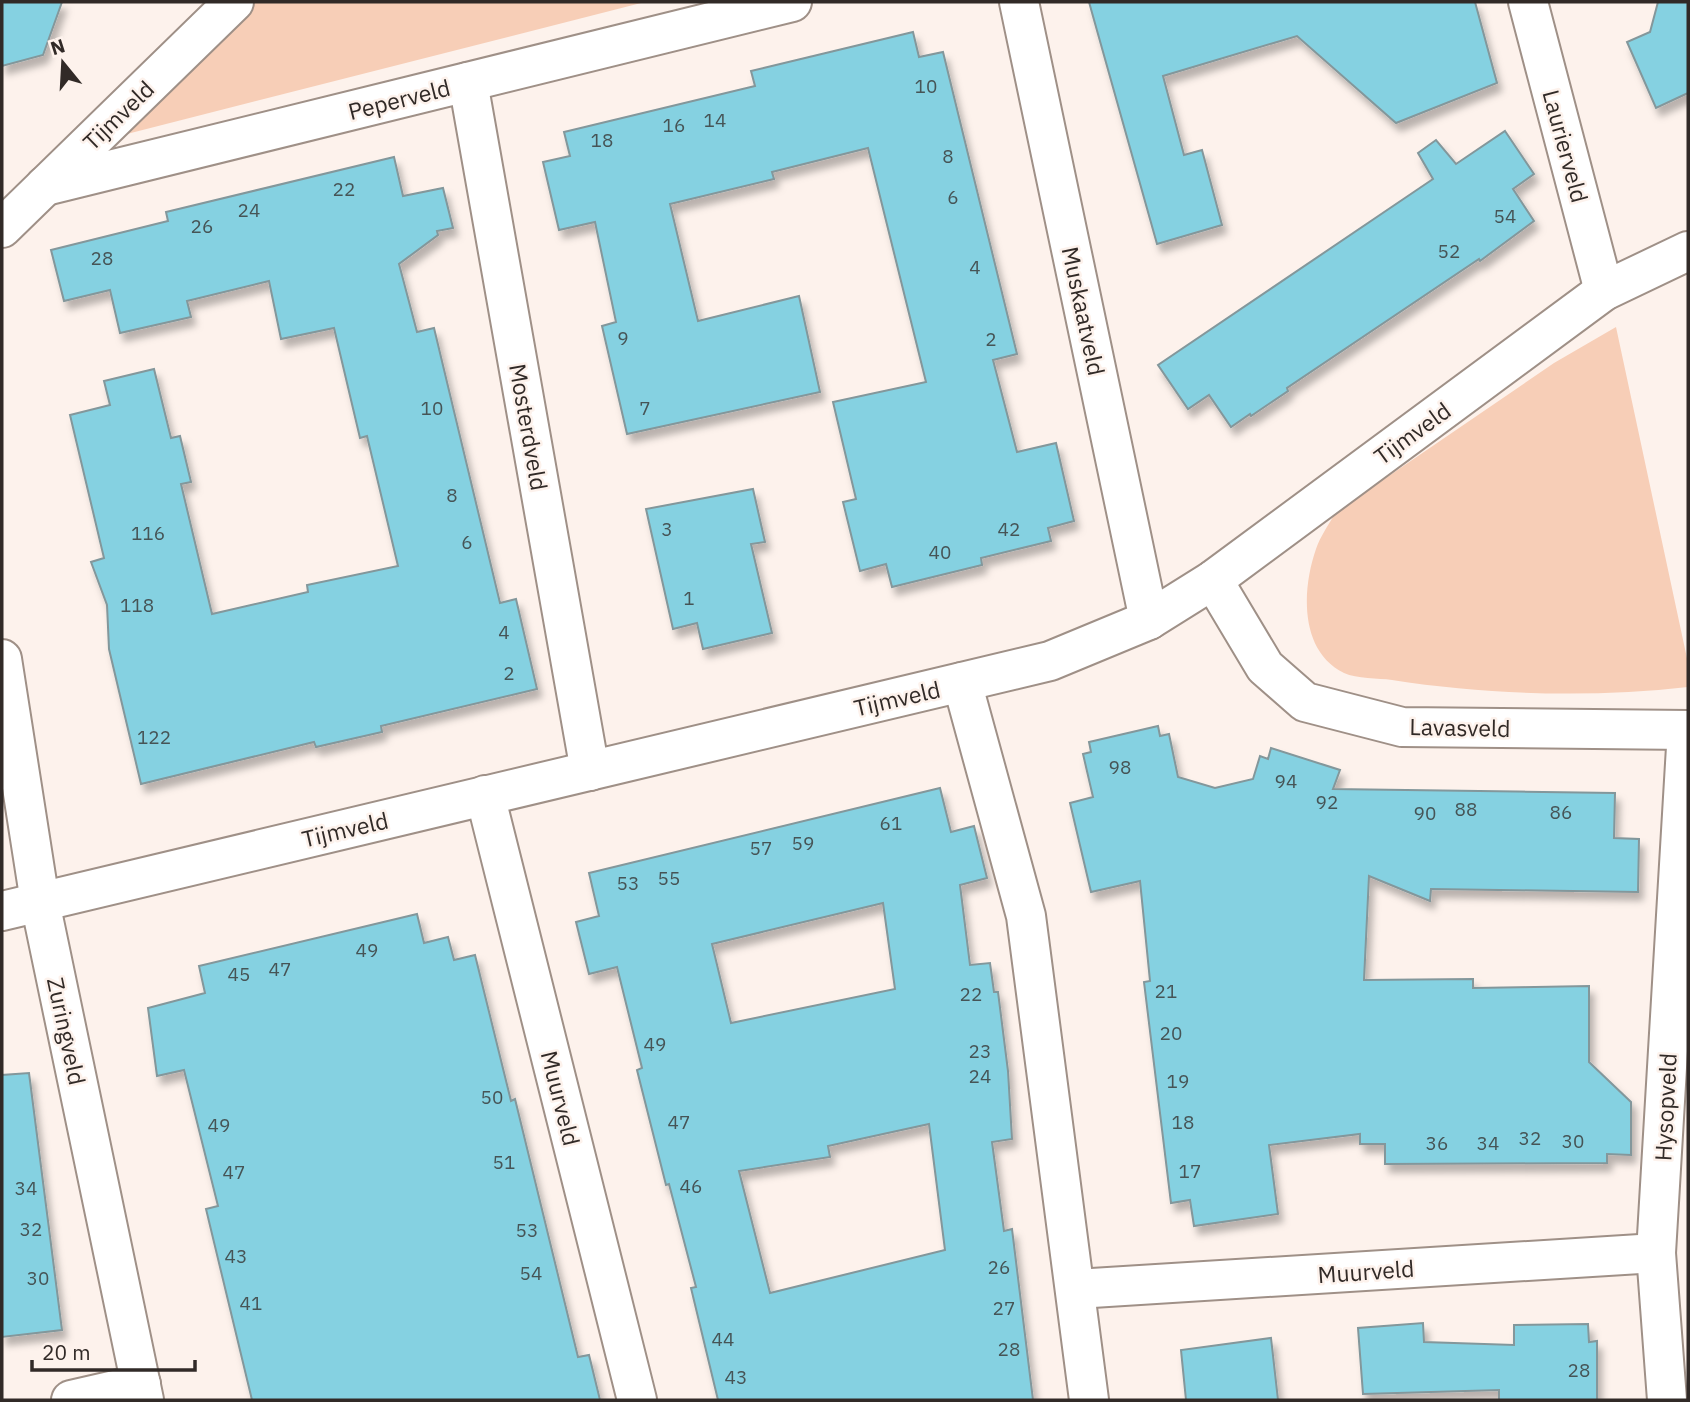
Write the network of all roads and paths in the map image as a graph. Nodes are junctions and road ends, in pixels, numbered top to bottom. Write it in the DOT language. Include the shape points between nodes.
graph roads {
  1 [pos="234,2"];
  2 [pos="792,2"];
  3 [pos="1019,2"];
  4 [pos="1528,2"];
  5 [pos="748,7"];
  6 [pos="468,82"];
  7 [pos="45,187"];
  8 [pos="2,228"];
  9 [pos="1688,251"];
  10 [pos="1604,291"];
  11 [pos="1213,580"];
  12 [pos="1149,620"];
  13 [pos="2,659"];
  14 [pos="962,682"];
  15 [pos="1688,730"];
  16 [pos="590,771"];
  17 [pos="485,795"];
  18 [pos="40,902"];
  19 [pos="2,911"];
  20 [pos="1656,1253"];
  21 [pos="1076,1289"];
  22 [pos="142,1392"];
  23 [pos="71,1400"];
  24 [pos="637,1400"];
  25 [pos="1089,1400"];
  26 [pos="1667,1400"];
  1 -- 7 [label="street, Tijmveld"];
  2 -- 5 [label="street, Peperveld"];
  3 -- 12 [label="street, Muskaatveld"];
  4 -- 10 [label="street, Laurierveld"];
  5 -- 6 [label="street, Peperveld"];
  6 -- 7 [label="street, Peperveld"];
  6 -- 16 [label="street, Mosterdveld"];
  7 -- 8 [label="street, Tijmveld"];
  9 -- 10 [label="street, Tijmveld"];
  10 -- 11 [label="street, Tijmveld"];
  11 -- 12 [label="street, Tijmveld"];
  11 -- 15 [label="street, Lavasveld" via="1265,667 1305,702 1402,727"];
  12 -- 14 [label="street, Tijmveld" via="1050,661"];
  13 -- 18 [label="street, Zuringveld"];
  14 -- 16 [label="street, Tijmveld"];
  14 -- 21 [label="street" via="1026,916"];
  15 -- 20 [label="street, Hysopveld"];
  16 -- 17 [label="street, Tijmveld"];
  17 -- 18 [label="street, Tijmveld"];
  17 -- 24 [label="street, Muurveld"];
  18 -- 19 [label="street, Tijmveld"];
  18 -- 22 [label="street, Zuringveld"];
  20 -- 21 [label="street, Muurveld"];
  20 -- 26 [label="street, Hysopveld"];
  21 -- 25 [label="street"];
  22 -- 23 [label="street"];
}
